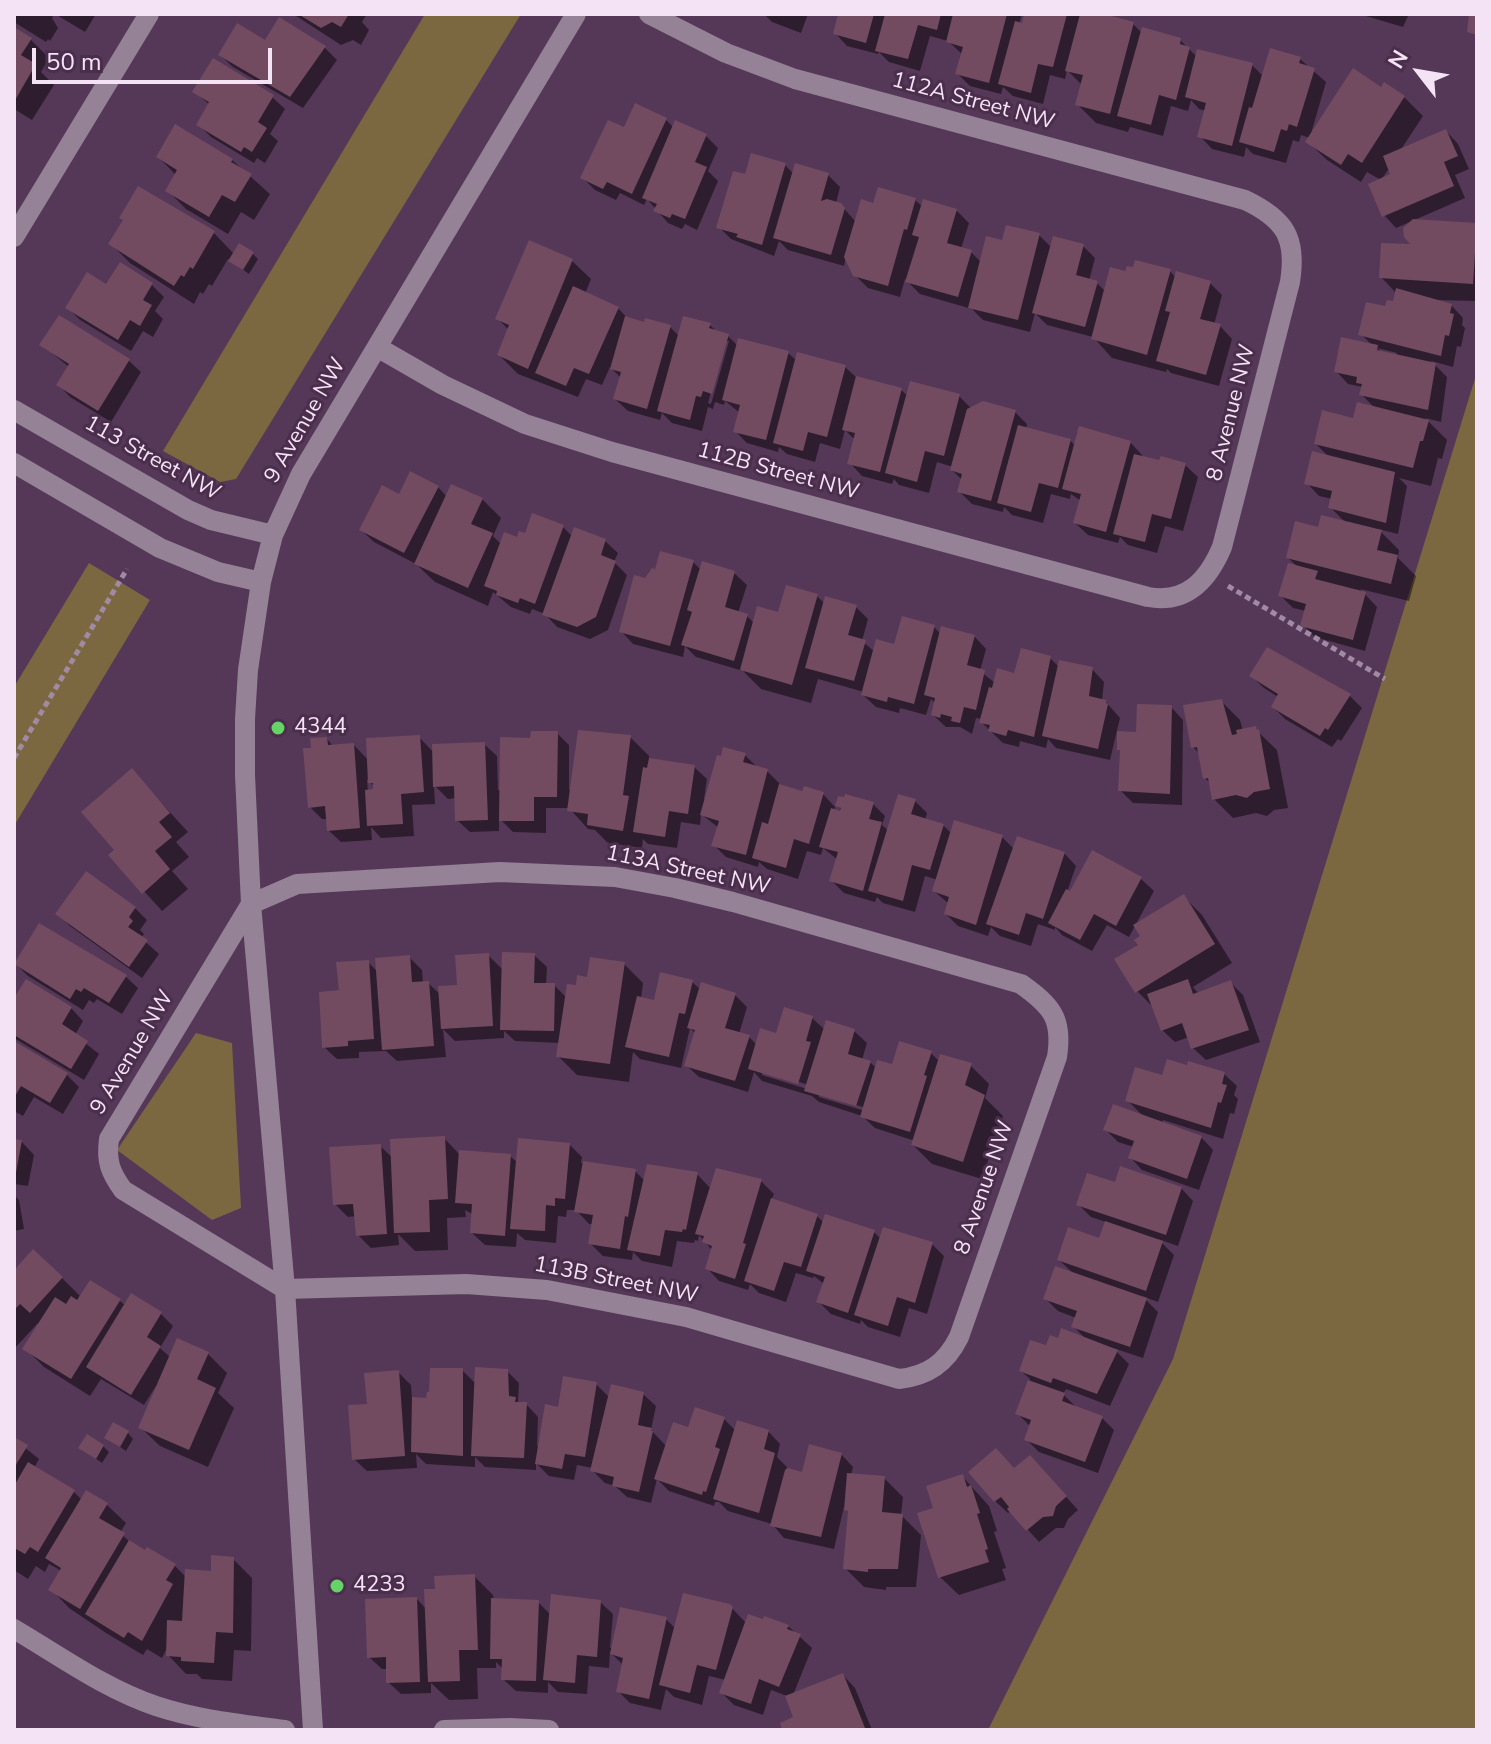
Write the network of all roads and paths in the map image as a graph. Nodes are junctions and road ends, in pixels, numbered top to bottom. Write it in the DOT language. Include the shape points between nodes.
graph roads {
  1 [pos="149,14"];
  2 [pos="576,14"];
  3 [pos="649,14"];
  4 [pos="1284,229"];
  5 [pos="14,237"];
  6 [pos="377,347"];
  7 [pos="14,410"];
  8 [pos="14,463"];
  9 [pos="273,535"];
  10 [pos="127,569"];
  11 [pos="1208,574"];
  12 [pos="261,582"];
  13 [pos="1183,596"];
  14 [pos="1385,679"];
  15 [pos="14,758"];
  16 [pos="251,904"];
  17 [pos="1052,1010"];
  18 [pos="285,1289"];
  19 [pos="929,1371"];
  20 [pos="14,1629"];
  21 [pos="285,1730"];
  22 [pos="313,1730"];
  23 [pos="444,1730"];
  24 [pos="549,1730"];
  1 -- 5 [label="street"];
  2 -- 6 [label="street, 9 Avenue NW"];
  3 -- 4 [label="street, 112A Street NW" via="712,47 795,79 1245,200"];
  4 -- 11 [label="street, 8 Avenue NW" via="1292,249 1290,282 1222,547"];
  6 -- 9 [label="street, 9 Avenue NW" via="319,441"];
  6 -- 13 [label="street, 112B Street NW" via="481,404 567,439 1148,597"];
  7 -- 9 [label="street, 113 Street NW" via="188,510"];
  8 -- 12 [label="street" via="160,548 218,572"];
  9 -- 12 [label="street, 9 Avenue NW"];
  10 -- 15 [label="path"];
  11 -- 13 [label="street, 8 Avenue NW"];
  11 -- 14 [label="path"];
  12 -- 16 [label="street, 9 Avenue NW" via="245,719"];
  16 -- 17 [label="street, 113A Street NW" via="297,884 500,872 615,877 733,902 1021,984"];
  16 -- 18 [label="street, 9 Avenue NW"];
  16 -- 18 [label="street, 9 Avenue NW" via="119,1120 106,1157 123,1190"];
  17 -- 19 [label="street, 8 Avenue NW" via="1058,1025 1057,1057 959,1337 952,1351"];
  18 -- 19 [label="street, 113B Street NW" via="466,1284 547,1290 686,1317 880,1376 899,1379"];
  18 -- 22 [label="street, 9 Avenue NW"];
  20 -- 21 [label="street" via="155,1706 210,1721"];
  23 -- 24 [label="street"];
}
